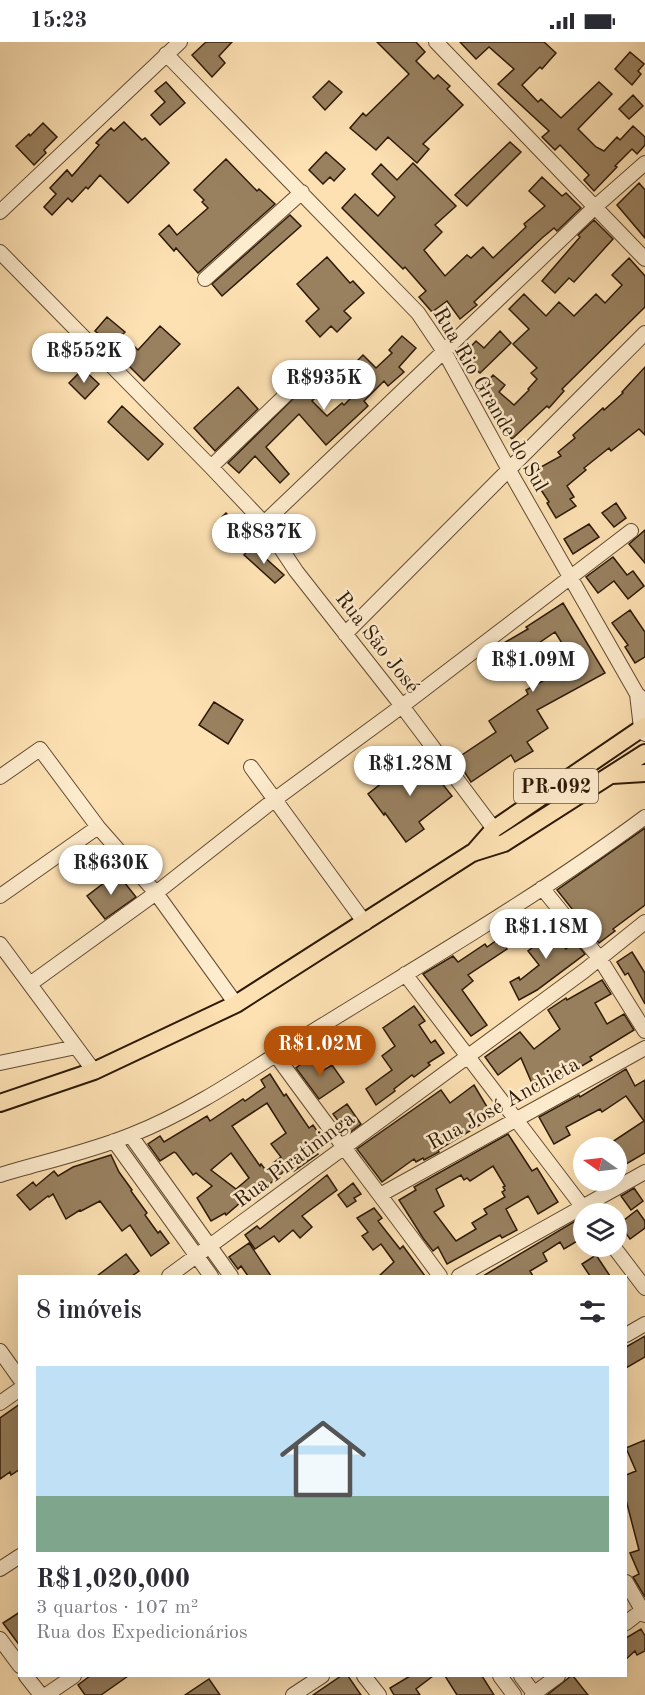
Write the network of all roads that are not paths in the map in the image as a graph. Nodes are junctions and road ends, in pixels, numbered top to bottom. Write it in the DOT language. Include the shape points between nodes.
graph roads {
  1 [pos="180,42"];
  2 [pos="436,42"];
  3 [pos="166,54"];
  4 [pos="645,163"];
  5 [pos="302,192"];
  6 [pos="595,207"];
  7 [pos="0,212"];
  8 [pos="0,252"];
  9 [pos="645,259"];
  10 [pos="205,279"];
  11 [pos="645,333"];
  12 [pos="445,352"];
  13 [pos="296,385"];
  14 [pos="211,467"];
  15 [pos="509,470"];
  16 [pos="264,523"];
  17 [pos="631,531"];
  18 [pos="570,577"];
  19 [pos="345,634"];
  20 [pos="641,697"];
  21 [pos="402,706"];
  22 [pos="644,729"];
  23 [pos="645,753"];
  24 [pos="251,767"];
  25 [pos="645,773"];
  26 [pos="611,775"];
  27 [pos="0,777"];
  28 [pos="274,800"];
  29 [pos="645,817"];
  30 [pos="98,827"];
  31 [pos="494,829"];
  32 [pos="472,853"];
  33 [pos="542,888"];
  34 [pos="156,894"];
  35 [pos="0,896"];
  36 [pos="645,922"];
  37 [pos="365,923"];
  38 [pos="0,944"];
  39 [pos="600,959"];
  40 [pos="405,974"];
  41 [pos="30,984"];
  42 [pos="236,1004"];
  43 [pos="645,1031"];
  44 [pos="76,1047"];
  45 [pos="645,1048"];
  46 [pos="275,1054"];
  47 [pos="469,1055"];
  48 [pos="0,1063"];
  49 [pos="94,1071"];
  50 [pos="0,1103"];
  51 [pos="517,1119"];
  52 [pos="130,1136"];
  53 [pos="114,1141"];
  54 [pos="343,1148"];
  55 [pos="645,1172"];
  56 [pos="0,1174"];
  57 [pos="380,1195"];
  58 [pos="581,1203"];
  59 [pos="597,1203"];
  60 [pos="573,1217"];
  61 [pos="210,1247"];
  62 [pos="196,1256"];
  63 [pos="621,1257"];
  64 [pos="171,1275"];
  65 [pos="210,1275"];
  66 [pos="230,1275"];
  67 [pos="439,1275"];
  68 [pos="461,1275"];
  69 [pos="645,1288"];
  70 [pos="645,1324"];
  71 [pos="627,1334"];
  72 [pos="0,1351"];
  73 [pos="18,1375"];
  74 [pos="18,1390"];
  75 [pos="0,1403"];
  76 [pos="18,1557"];
  77 [pos="0,1569"];
  78 [pos="627,1584"];
  79 [pos="644,1611"];
  80 [pos="627,1622"];
  81 [pos="0,1639"];
  82 [pos="18,1663"];
  83 [pos="27,1677"];
  84 [pos="73,1677"];
  85 [pos="320,1677"];
  86 [pos="365,1677"];
  87 [pos="501,1677"];
  88 [pos="522,1677"];
  89 [pos="557,1677"];
  90 [pos="40,1695"];
  91 [pos="46,1695"];
  92 [pos="293,1695"];
  93 [pos="379,1695"];
  94 [pos="514,1695"];
  95 [pos="534,1695"];
  1 -- 3 [label="street"];
  2 -- 6 [label="street"];
  3 -- 5 [label="street, Rua Rio Grande do Sul"];
  3 -- 7 [label="street"];
  4 -- 6 [label="street"];
  5 -- 10 [label="street"];
  5 -- 12 [label="street, Rua Rio Grande do Sul" via="405,298"];
  6 -- 9 [label="street"];
  6 -- 12 [label="street"];
  8 -- 14 [label="street, Rua São José"];
  11 -- 15 [label="street"];
  12 -- 15 [label="street, Rua Rio Grande do Sul"];
  12 -- 16 [label="street"];
  13 -- 14 [label="street"];
  14 -- 16 [label="street, Rua São José"];
  15 -- 18 [label="street, Rua Rio Grande do Sul"];
  15 -- 19 [label="street"];
  16 -- 19 [label="street, Rua São José"];
  17 -- 18 [label="street"];
  18 -- 20 [label="street, Rua Rio Grande do Sul"];
  18 -- 21 [label="street"];
  19 -- 21 [label="street, Rua São José"];
  20 -- 22 [label="street, Rua Rio Grande do Sul"];
  21 -- 28 [label="street"];
  21 -- 31 [label="street, Rua São José"];
  22 -- 31 [label="main road, PR-092"];
  23 -- 26 [label="main road, PR-092"];
  24 -- 28 [label="street"];
  25 -- 26 [label="main road"];
  26 -- 32 [label="main road, PR-092" via="504,843"];
  27 -- 30 [label="street" via="40,749"];
  28 -- 34 [label="street"];
  28 -- 37 [label="street"];
  29 -- 33 [label="street"];
  30 -- 34 [label="street"];
  30 -- 35 [label="street"];
  31 -- 32 [label="main road, PR-092"];
  32 -- 37 [label="main road, PR-092"];
  33 -- 39 [label="street"];
  33 -- 40 [label="street"];
  34 -- 41 [label="street"];
  34 -- 42 [label="street"];
  36 -- 39 [label="street, Rua Piratininga"];
  37 -- 42 [label="main road, PR-092"];
  38 -- 41 [label="street"];
  39 -- 43 [label="street"];
  39 -- 47 [label="street, Rua Piratininga"];
  40 -- 46 [label="street"];
  40 -- 47 [label="street"];
  41 -- 44 [label="street"];
  42 -- 49 [label="main road, PR-092"];
  44 -- 48 [label="street"];
  44 -- 49 [label="street"];
  45 -- 51 [label="street, Rua José Anchieta"];
  46 -- 52 [label="street" via="192,1108"];
  46 -- 54 [label="street"];
  47 -- 51 [label="street"];
  47 -- 54 [label="street, Rua Piratininga"];
  49 -- 50 [label="main road, PR-092"];
  51 -- 57 [label="street, Rua José Anchieta"];
  51 -- 58 [label="street"];
  52 -- 53 [label="street"];
  52 -- 61 [label="street"];
  53 -- 56 [label="street"];
  53 -- 62 [label="street"];
  54 -- 57 [label="street"];
  54 -- 61 [label="street, Rua Piratininga"];
  55 -- 59 [label="street"];
  57 -- 67 [label="street"];
  60 -- 68 [label="street"];
  61 -- 62 [label="street, Rua Piratininga"];
  61 -- 66 [label="street"];
  62 -- 64 [label="street, Rua Piratininga"];
  62 -- 65 [label="street"];
  63 -- 69 [label="street"];
  70 -- 71 [label="street"];
  72 -- 73 [label="street"];
  74 -- 75 [label="street"];
  76 -- 77 [label="street"];
  78 -- 79 [label="street"];
  79 -- 80 [label="street"];
  81 -- 82 [label="street"];
  83 -- 90 [label="street"];
  84 -- 91 [label="street"];
  85 -- 92 [label="street"];
  86 -- 93 [label="street"];
  87 -- 94 [label="street"];
  88 -- 95 [label="street"];
  89 -- 95 [label="street"];
}
